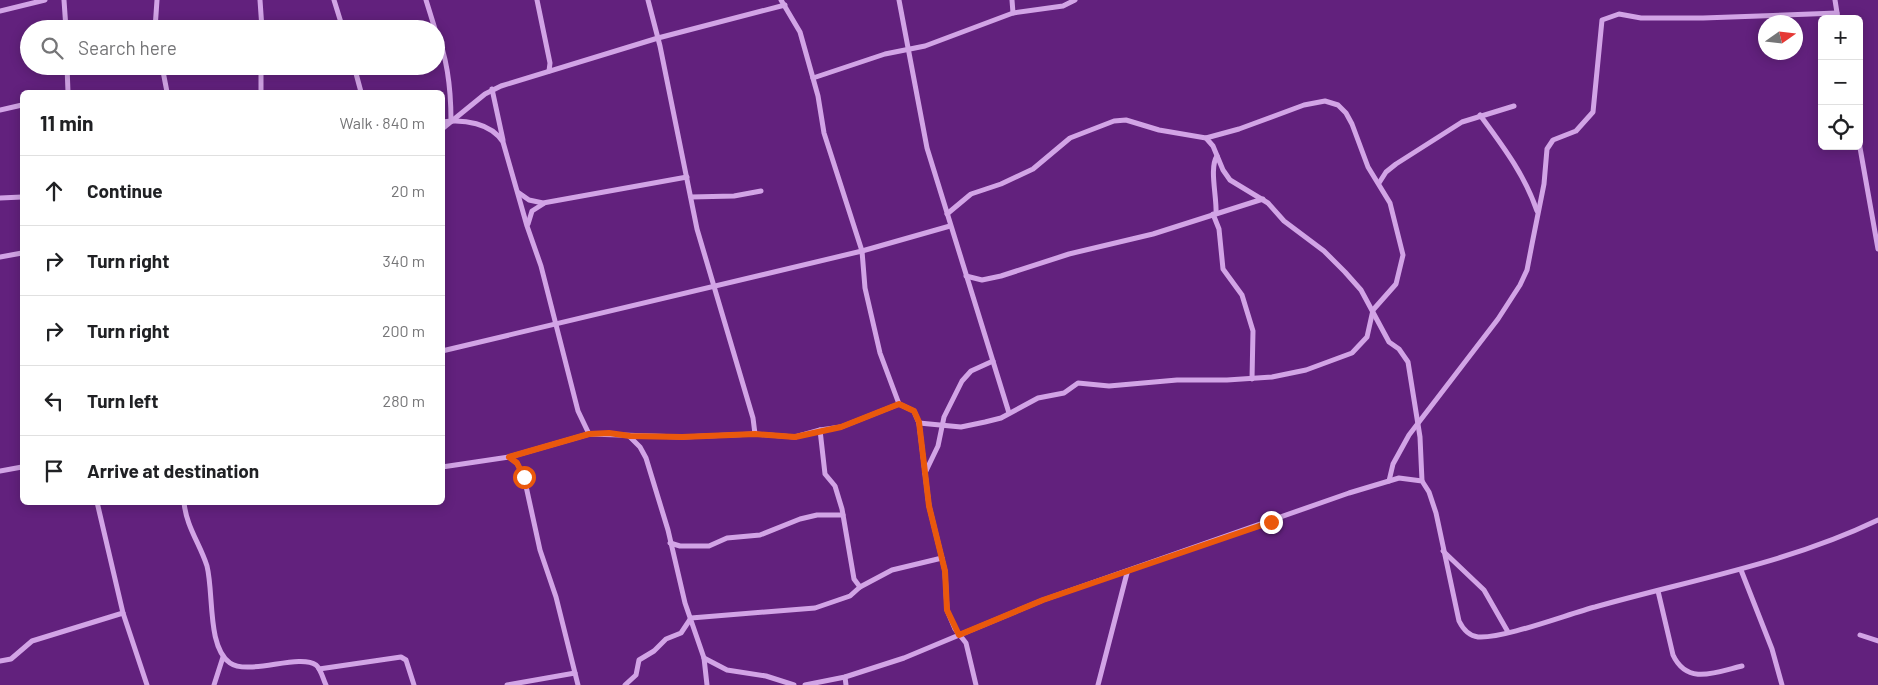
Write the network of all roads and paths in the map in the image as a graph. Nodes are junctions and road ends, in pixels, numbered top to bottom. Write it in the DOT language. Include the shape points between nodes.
graph roads {
  1 [pos="45,0"];
  2 [pos="64,0"];
  3 [pos="157,0"];
  4 [pos="260,0"];
  5 [pos="334,0"];
  6 [pos="426,0"];
  7 [pos="537,0"];
  8 [pos="648,0"];
  9 [pos="899,0"];
  10 [pos="1012,0"];
  11 [pos="1076,0"];
  12 [pos="1835,0"];
  13 [pos="783,2"];
  14 [pos="0,11"];
  15 [pos="1013,13"];
  16 [pos="1838,15"];
  17 [pos="1818,16"];
  18 [pos="65,20"];
  19 [pos="155,20"];
  20 [pos="261,20"];
  21 [pos="340,20"];
  22 [pos="433,20"];
  23 [pos="658,38"];
  24 [pos="909,49"];
  25 [pos="445,57"];
  26 [pos="549,71"];
  27 [pos="67,75"];
  28 [pos="164,75"];
  29 [pos="261,75"];
  30 [pos="356,75"];
  31 [pos="813,78"];
  32 [pos="492,89"];
  33 [pos="68,90"];
  34 [pos="167,90"];
  35 [pos="262,90"];
  36 [pos="360,90"];
  37 [pos="20,105"];
  38 [pos="1514,106"];
  39 [pos="0,110"];
  40 [pos="1480,115"];
  41 [pos="450,121"];
  42 [pos="445,122"];
  43 [pos="445,126"];
  44 [pos="1206,138"];
  45 [pos="503,142"];
  46 [pos="1860,150"];
  47 [pos="1217,156"];
  48 [pos="687,177"];
  49 [pos="1379,183"];
  50 [pos="761,191"];
  51 [pos="519,192"];
  52 [pos="691,197"];
  53 [pos="0,198"];
  54 [pos="20,198"];
  55 [pos="1263,199"];
  56 [pos="543,203"];
  57 [pos="1538,211"];
  58 [pos="947,214"];
  59 [pos="1214,214"];
  60 [pos="527,226"];
  61 [pos="950,226"];
  62 [pos="1878,248"];
  63 [pos="862,251"];
  64 [pos="20,253"];
  65 [pos="0,257"];
  66 [pos="966,276"];
  67 [pos="715,287"];
  68 [pos="1372,310"];
  69 [pos="555,324"];
  70 [pos="445,350"];
  71 [pos="993,361"];
  72 [pos="1252,379"];
  73 [pos="899,404"];
  74 [pos="1009,414"];
  75 [pos="919,422"];
  76 [pos="1418,424"];
  77 [pos="942,425"];
  78 [pos="820,430"];
  79 [pos="589,434"];
  80 [pos="755,434"];
  81 [pos="630,436"];
  82 [pos="509,457"];
  83 [pos="20,467"];
  84 [pos="445,467"];
  85 [pos="0,471"];
  86 [pos="925,473"];
  87 [pos="1390,481"];
  88 [pos="1422,481"];
  89 [pos="98,505"];
  90 [pos="184,505"];
  91 [pos="843,515"];
  92 [pos="1878,520"];
  93 [pos="670,543"];
  94 [pos="1443,550"];
  95 [pos="942,558"];
  96 [pos="1741,570"];
  97 [pos="1128,572"];
  98 [pos="860,587"];
  99 [pos="1658,591"];
  100 [pos="124,612"];
  101 [pos="691,618"];
  102 [pos="1508,632"];
  103 [pos="959,635"];
  104 [pos="1860,635"];
  105 [pos="1878,641"];
  106 [pos="223,657"];
  107 [pos="704,658"];
  108 [pos="0,660"];
  109 [pos="1742,666"];
  110 [pos="319,669"];
  111 [pos="575,673"];
  112 [pos="845,677"];
  113 [pos="147,685"];
  114 [pos="214,685"];
  115 [pos="326,685"];
  116 [pos="414,685"];
  117 [pos="507,685"];
  118 [pos="578,685"];
  119 [pos="625,685"];
  120 [pos="707,685"];
  121 [pos="794,685"];
  122 [pos="805,685"];
  123 [pos="846,685"];
  124 [pos="976,685"];
  125 [pos="1098,685"];
  126 [pos="1782,685"];
  1 -- 14 [label="street"];
  2 -- 18 [label="street"];
  3 -- 19 [label="street"];
  4 -- 20 [label="street"];
  5 -- 21 [label="street"];
  6 -- 22 [label="street"];
  7 -- 26 [label="street"];
  8 -- 23 [label="street"];
  9 -- 24 [label="street"];
  10 -- 15 [label="street"];
  11 -- 15 [label="street" via="1063,6"];
  12 -- 16 [label="street"];
  13 -- 23 [label="street"];
  13 -- 31 [label="street" via="800,32"];
  15 -- 24 [label="street" via="964,33"];
  17 -- 57 [label="street" via="1655,18 1619,14 1605,17 1600,29 1593,112 1576,131 1553,140 1547,149"];
  23 -- 26 [label="street"];
  23 -- 48 [label="street"];
  24 -- 31 [label="street"];
  24 -- 58 [label="street" via="927,148"];
  25 -- 41 [label="street" via="451,100"];
  26 -- 32 [label="street"];
  27 -- 33 [label="street"];
  28 -- 34 [label="street"];
  29 -- 35 [label="street"];
  30 -- 36 [label="street"];
  31 -- 63 [label="street" via="824,133"];
  32 -- 41 [label="street"];
  32 -- 45 [label="street"];
  37 -- 39 [label="street"];
  38 -- 40 [label="street"];
  40 -- 49 [label="street" via="1462,122 1396,164"];
  40 -- 57 [label="street" via="1516,166"];
  41 -- 42 [label="street"];
  41 -- 43 [label="street"];
  41 -- 45 [label="street" via="491,129"];
  44 -- 47 [label="street"];
  44 -- 49 [label="street" via="1325,101 1338,105 1346,113 1368,167"];
  44 -- 58 [label="street" via="1126,120 1114,121 1070,138 1033,169 971,194"];
  45 -- 51 [label="street"];
  46 -- 62 [label="street"];
  47 -- 55 [label="street" via="1230,180"];
  47 -- 59 [label="street" via="1213,167 1217,196"];
  48 -- 52 [label="street"];
  48 -- 56 [label="street"];
  49 -- 68 [label="street" via="1390,202 1402,246 1403,263 1396,284"];
  50 -- 52 [label="street" via="734,196"];
  51 -- 56 [label="street" via="529,200"];
  51 -- 60 [label="street"];
  52 -- 67 [label="street"];
  53 -- 54 [label="street"];
  55 -- 59 [label="street"];
  55 -- 68 [label="street" via="1345,272 1361,290"];
  56 -- 60 [label="street" via="532,212"];
  57 -- 76 [label="street" via="1526,270 1512,300"];
  58 -- 61 [label="street"];
  59 -- 66 [label="street" via="1000,276 982,280"];
  59 -- 72 [label="street" via="1223,269 1242,295 1253,331"];
  60 -- 69 [label="street"];
  61 -- 63 [label="street"];
  61 -- 66 [label="street"];
  63 -- 67 [label="street"];
  63 -- 73 [label="street" via="865,288 880,353"];
  64 -- 65 [label="street"];
  66 -- 71 [label="street"];
  67 -- 69 [label="street"];
  67 -- 80 [label="street"];
  68 -- 72 [label="street" via="1367,337 1352,353 1306,370"];
  68 -- 76 [label="street" via="1389,342 1408,362"];
  69 -- 70 [label="street"];
  69 -- 79 [label="street" via="578,411"];
  71 -- 74 [label="street"];
  71 -- 77 [label="street" via="979,366 965,377"];
  72 -- 74 [label="street" via="1177,380 1109,386 1076,383 1064,393 1038,398"];
  73 -- 75 [label="street" via="914,411"];
  73 -- 78 [label="street" via="841,427"];
  74 -- 77 [label="street" via="961,427"];
  75 -- 77 [label="street"];
  75 -- 86 [label="street"];
  76 -- 87 [label="street" via="1393,464"];
  76 -- 88 [label="street"];
  77 -- 86 [label="street" via="938,446"];
  78 -- 80 [label="street" via="789,437"];
  78 -- 91 [label="street" via="825,474 835,486"];
  79 -- 81 [label="street"];
  79 -- 82 [label="street"];
  80 -- 81 [label="street"];
  81 -- 93 [label="street" via="646,458"];
  82 -- 84 [label="street"];
  82 -- 111 [label="street" via="517,463 524,477 540,550 556,597"];
  83 -- 85 [label="street"];
  86 -- 95 [label="street" via="929,506"];
  87 -- 88 [label="street" via="1405,478"];
  87 -- 97 [label="street"];
  88 -- 94 [label="street" via="1436,513"];
  89 -- 100 [label="street"];
  90 -- 106 [label="street" via="187,523 206,564 217,646"];
  91 -- 93 [label="street" via="817,515 760,535 727,538 709,546"];
  91 -- 98 [label="street" via="854,579"];
  92 -- 96 [label="street" via="1802,551"];
  93 -- 101 [label="street"];
  94 -- 102 [label="street" via="1484,590"];
  94 -- 102 [label="street" via="1463,628 1476,637"];
  95 -- 98 [label="street" via="903,567"];
  95 -- 103 [label="street" via="947,610"];
  96 -- 99 [label="street"];
  96 -- 126 [label="street" via="1772,649"];
  97 -- 103 [label="street" via="1043,600"];
  97 -- 125 [label="street"];
  98 -- 101 [label="street" via="850,596 800,611"];
  99 -- 102 [label="street"];
  99 -- 109 [label="street" via="1673,656 1683,672 1694,677"];
  100 -- 108 [label="street" via="32,641 9,660"];
  100 -- 113 [label="street"];
  101 -- 107 [label="street"];
  101 -- 119 [label="street" via="681,633 666,638 639,660 636,674"];
  103 -- 112 [label="street" via="904,658"];
  103 -- 124 [label="street" via="966,643"];
  104 -- 105 [label="street"];
  106 -- 110 [label="street" via="239,668 312,663"];
  106 -- 114 [label="street"];
  107 -- 120 [label="street"];
  107 -- 121 [label="street" via="728,670 766,676"];
  110 -- 115 [label="street"];
  110 -- 116 [label="street" via="402,657"];
  111 -- 117 [label="street"];
  111 -- 118 [label="street"];
  112 -- 122 [label="street"];
  112 -- 123 [label="street"];
}
